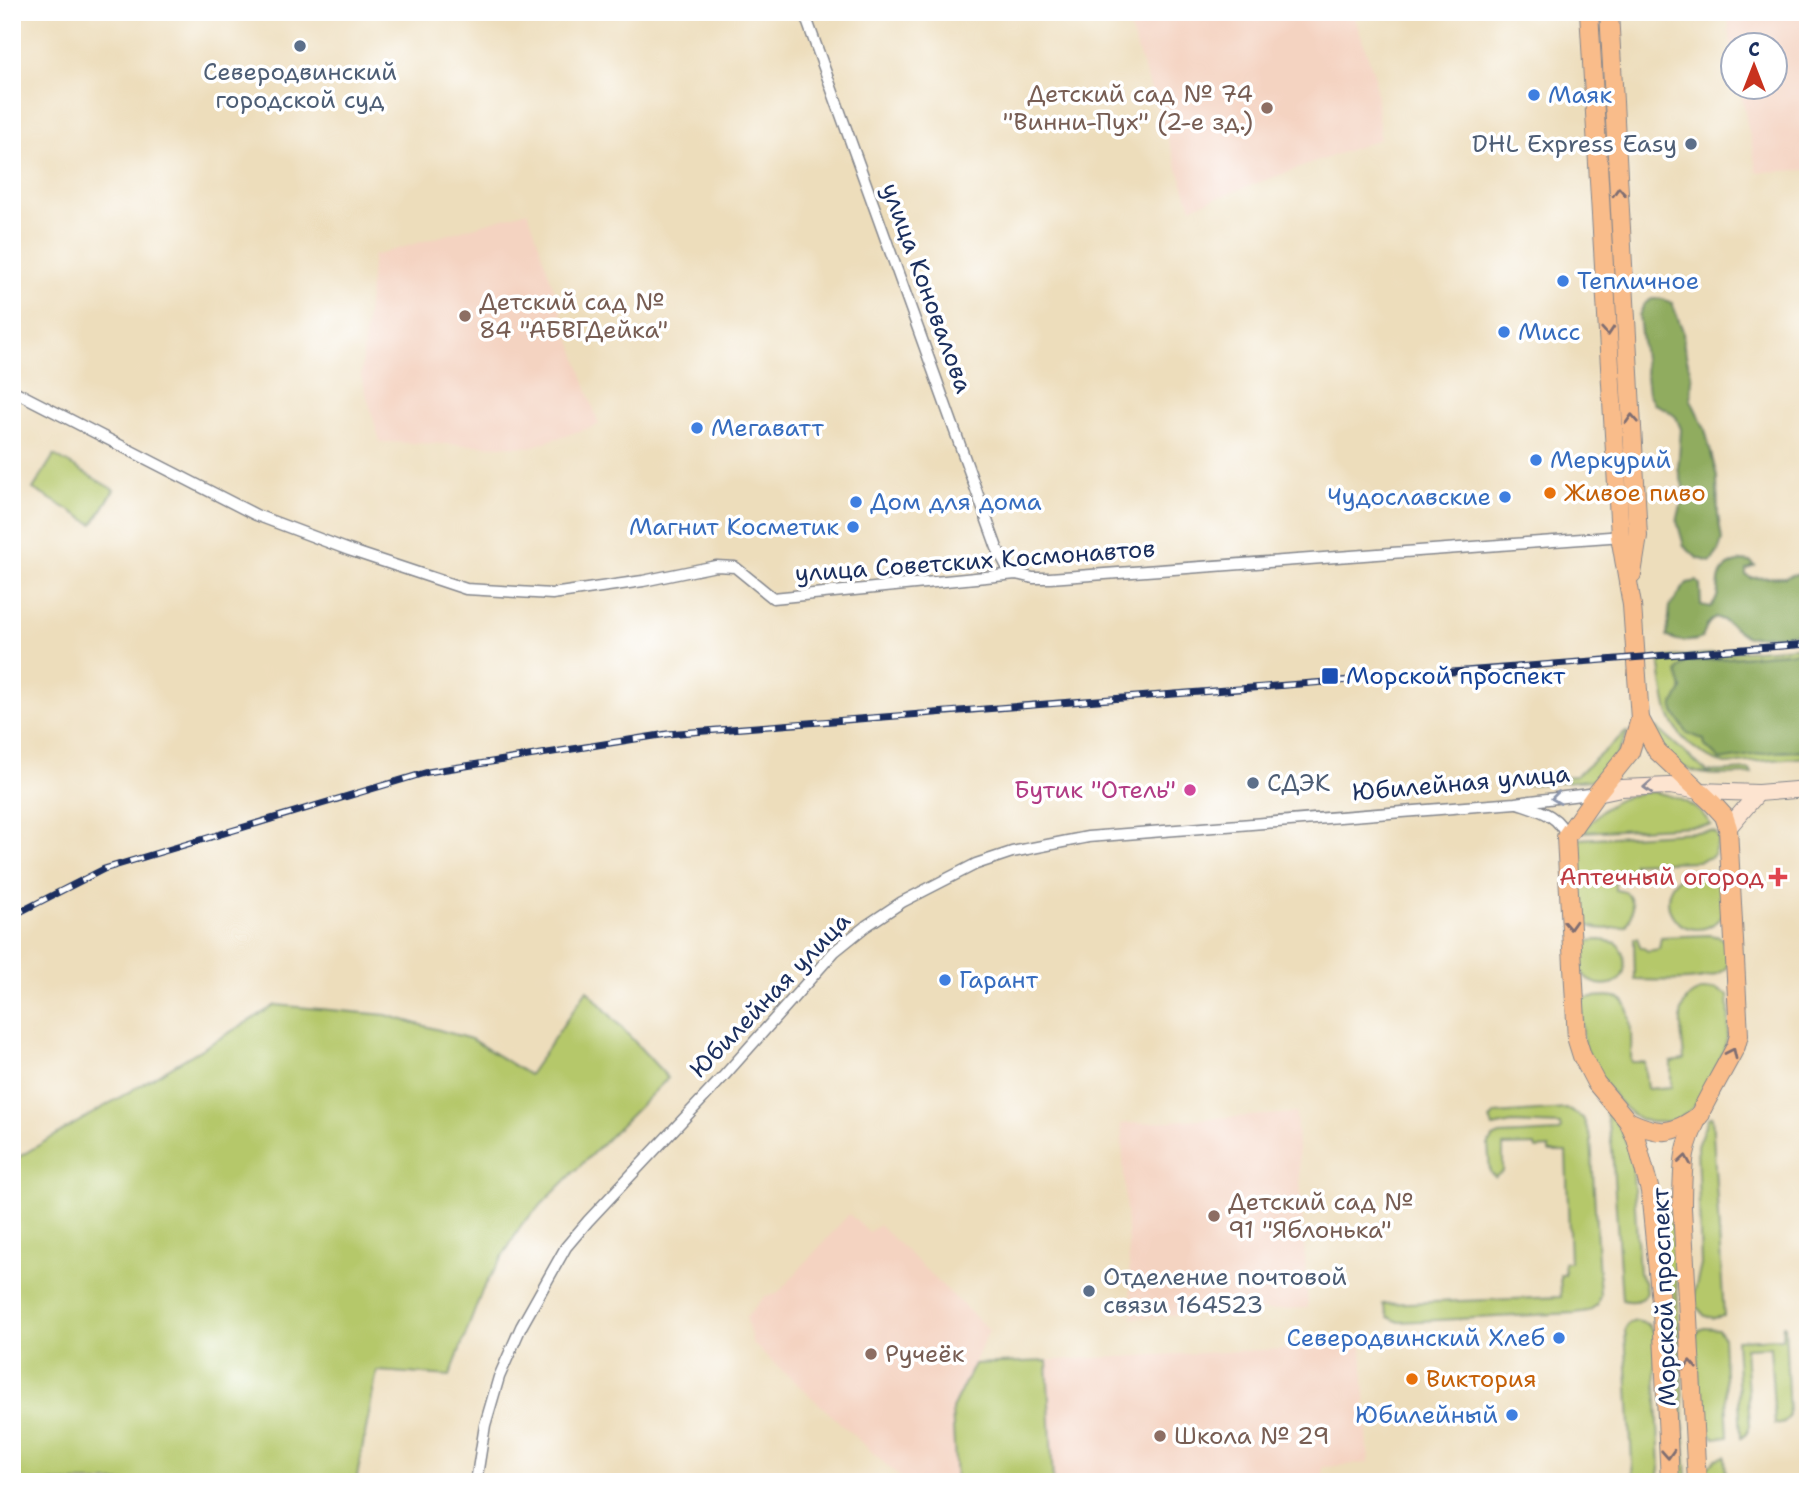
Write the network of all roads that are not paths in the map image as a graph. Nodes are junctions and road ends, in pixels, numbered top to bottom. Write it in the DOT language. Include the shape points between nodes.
graph roads {
  1 [pos="804,12"];
  2 [pos="1589,12"];
  3 [pos="1609,12"];
  4 [pos="12,390"];
  5 [pos="1629,536"];
  6 [pos="1016,574"];
  7 [pos="1640,719"];
  8 [pos="1808,789"];
  9 [pos="1699,791"];
  10 [pos="1597,793"];
  11 [pos="1758,793"];
  12 [pos="1516,803"];
  13 [pos="1728,828"];
  14 [pos="1566,837"];
  15 [pos="1701,1114"];
  16 [pos="1628,1121"];
  17 [pos="1682,1209"];
  18 [pos="1654,1210"];
  19 [pos="476,1482"];
  20 [pos="1670,1482"];
  21 [pos="1697,1482"];
  1 -- 6 [label="street, улица Коновалова" via="997,548"];
  2 -- 5 [label="main road, one-way"];
  5 -- 3 [label="main road, one-way"];
  4 -- 6 [label="street, улица Советских Космонавтов" via="256,515 466,589 552,594 716,566 735,567 773,598"];
  5 -- 6 [label="street, улица Советских Космонавтов" via="1050,578"];
  5 -- 7 [label="main road"];
  7 -- 9 [label="main road" via="1657,751"];
  7 -- 10 [label="main road" via="1630,752"];
  8 -- 11 [label="main road, Юбилейная улица"];
  9 -- 10 [label="main road, Юбилейная улица, one-way" via="1670,786"];
  9 -- 11 [label="main road, Юбилейная улица"];
  9 -- 13 [label="main road" via="1724,816"];
  10 -- 12 [label="street, Юбилейная улица, one-way"];
  10 -- 14 [label="main road"];
  11 -- 13 [label="main road"];
  12 -- 14 [label="street" via="1546,813"];
  12 -- 19 [label="street, Юбилейная улица" via="1088,836 976,864 902,902 835,951 566,1247 499,1377"];
  15 -- 13 [label="main road, Морской проспект, one-way" via="1739,1035"];
  14 -- 16 [label="main road, Морской проспект, one-way" via="1577,1040 1596,1083"];
  15 -- 16 [label="main road" via="1684,1127 1660,1132"];
  17 -- 15 [label="main road, Морской проспект, one-way" via="1686,1152"];
  16 -- 18 [label="main road, Морской проспект"];
  17 -- 18 [label="main road" via="1671,1203"];
  21 -- 17 [label="main road, Морской проспект, one-way"];
  18 -- 20 [label="main road, Морской проспект, one-way"];
}
